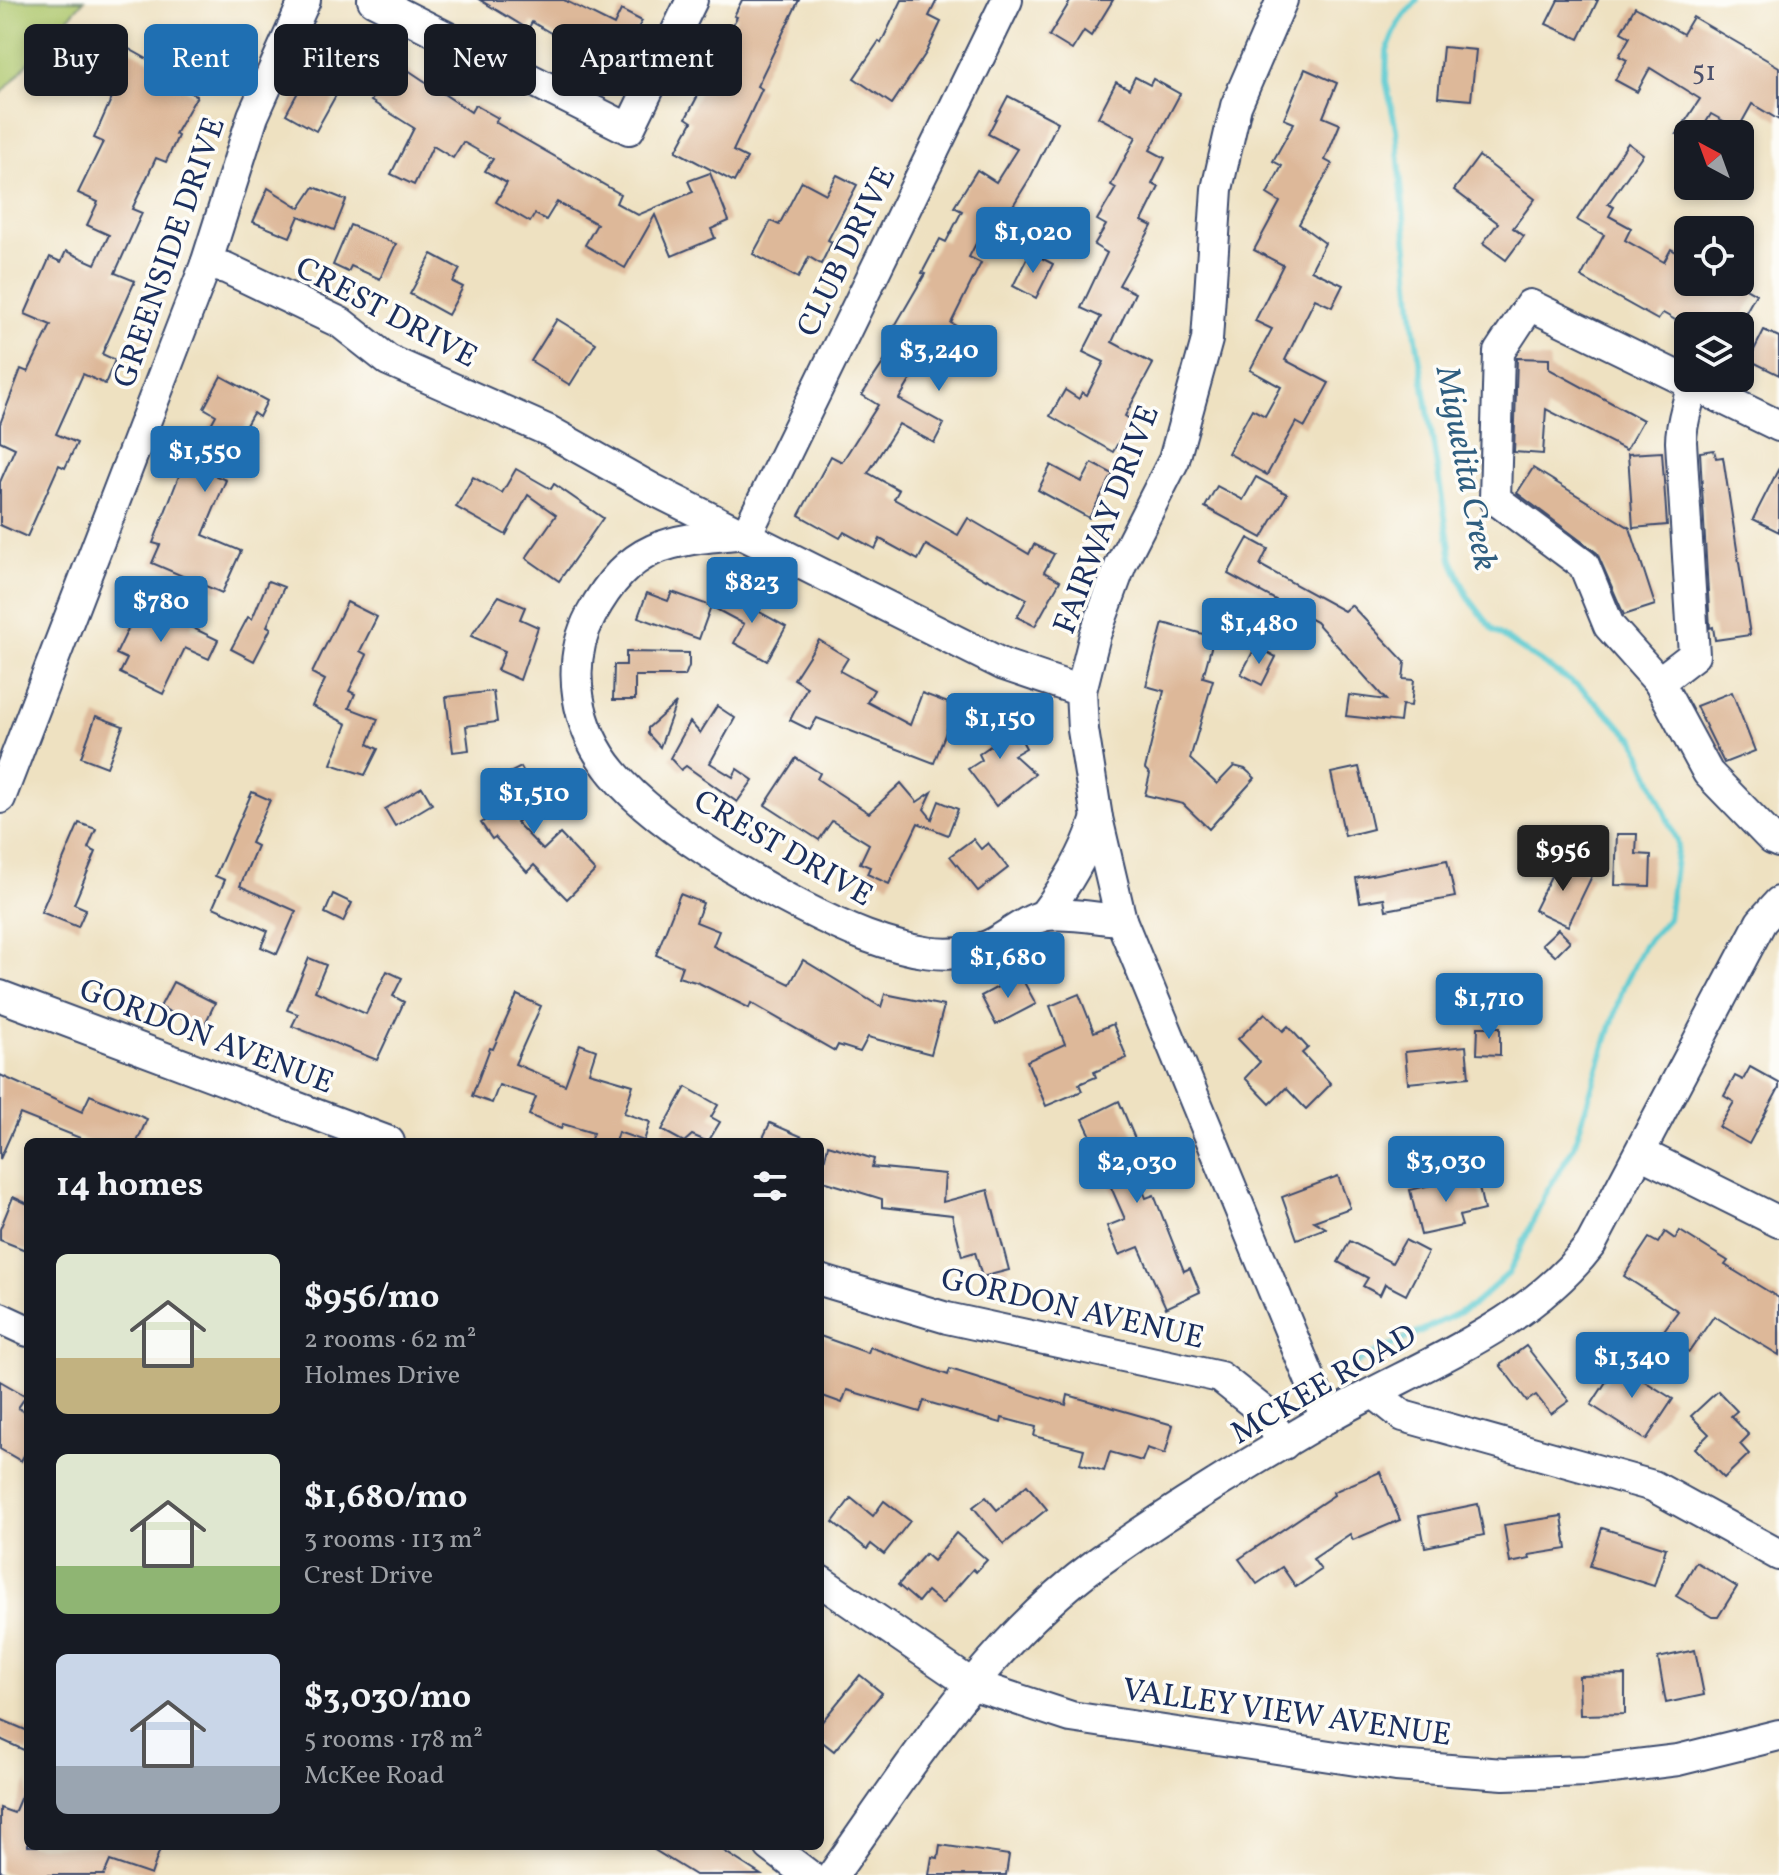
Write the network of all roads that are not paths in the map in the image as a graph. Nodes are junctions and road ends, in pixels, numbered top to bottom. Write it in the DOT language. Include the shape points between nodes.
graph roads {
  1 [pos="305,0"];
  2 [pos="373,0"];
  3 [pos="692,0"];
  4 [pos="1007,0"];
  5 [pos="1282,0"];
  6 [pos="206,264"];
  7 [pos="1674,375"];
  8 [pos="1691,392"];
  9 [pos="1709,392"];
  10 [pos="1779,426"];
  11 [pos="747,533"];
  12 [pos="1659,682"];
  13 [pos="1081,691"];
  14 [pos="0,798"];
  15 [pos="1097,818"];
  16 [pos="1777,849"];
  17 [pos="1779,902"];
  18 [pos="1044,915"];
  19 [pos="1121,920"];
  20 [pos="0,996"];
  21 [pos="378,1138"];
  22 [pos="1640,1153"];
  23 [pos="1779,1222"];
  24 [pos="824,1281"];
  25 [pos="0,1318"];
  26 [pos="24,1329"];
  27 [pos="1374,1393"];
  28 [pos="1326,1418"];
  29 [pos="1284,1444"];
  30 [pos="1779,1555"];
  31 [pos="824,1584"];
  32 [pos="971,1684"];
  33 [pos="1779,1735"];
  34 [pos="775,1850"];
  35 [pos="808,1875"];
  36 [pos="833,1875"];
  1 -- 6 [label="street, GREENSIDE DRIVE" via="253,116"];
  2 -- 3 [label="street" via="629,129"];
  4 -- 11 [label="street, CLUB DRIVE"];
  5 -- 13 [label="street, FAIRWAY DRIVE" via="1236,106 1217,189 1207,340 1174,460 1121,564"];
  6 -- 11 [label="street, CREST DRIVE" via="226,268 341,323 388,360 549,431 654,490"];
  6 -- 14 [label="street, GREENSIDE DRIVE"];
  7 -- 12 [label="street" via="1530,305 1499,352 1495,499 1584,565 1609,626"];
  8 -- 12 [label="street" via="1681,419 1681,442 1694,655"];
  9 -- 10 [label="street"];
  11 -- 13 [label="street, CREST DRIVE" via="1004,665"];
  11 -- 18 [label="street, CREST DRIVE" via="671,540 633,561 607,587 589,619 578,651 576,685 593,743 613,774 658,815 731,866 819,917 868,936 918,951 955,954 987,946"];
  12 -- 16 [label="street" via="1708,773"];
  13 -- 15 [label="street, FAIRWAY DRIVE"];
  15 -- 18 [label="street, CREST DRIVE" via="1074,872"];
  15 -- 19 [label="street, FAIRWAY DRIVE"];
  17 -- 22 [label="street, MCKEE ROAD" via="1761,922"];
  18 -- 19 [label="street"];
  19 -- 28 [label="street, FAIRWAY DRIVE"];
  20 -- 21 [label="street, GORDON AVENUE"];
  22 -- 23 [label="street"];
  22 -- 27 [label="street, MCKEE ROAD" via="1570,1272 1539,1298"];
  24 -- 29 [label="street, GORDON AVENUE" via="947,1318 1220,1377 1264,1412"];
  25 -- 26 [label="street"];
  27 -- 28 [label="street, MCKEE ROAD"];
  27 -- 30 [label="street" via="1403,1416 1653,1486"];
  28 -- 29 [label="street, MCKEE ROAD"];
  29 -- 32 [label="street, MCKEE ROAD" via="1096,1564 1044,1607"];
  31 -- 32 [label="street, VALLEY VIEW AVENUE"];
  32 -- 33 [label="street, VALLEY VIEW AVENUE" via="1071,1717 1396,1766 1504,1774 1678,1760"];
  32 -- 36 [label="street, MCKEE ROAD"];
  34 -- 35 [label="street"];
}
